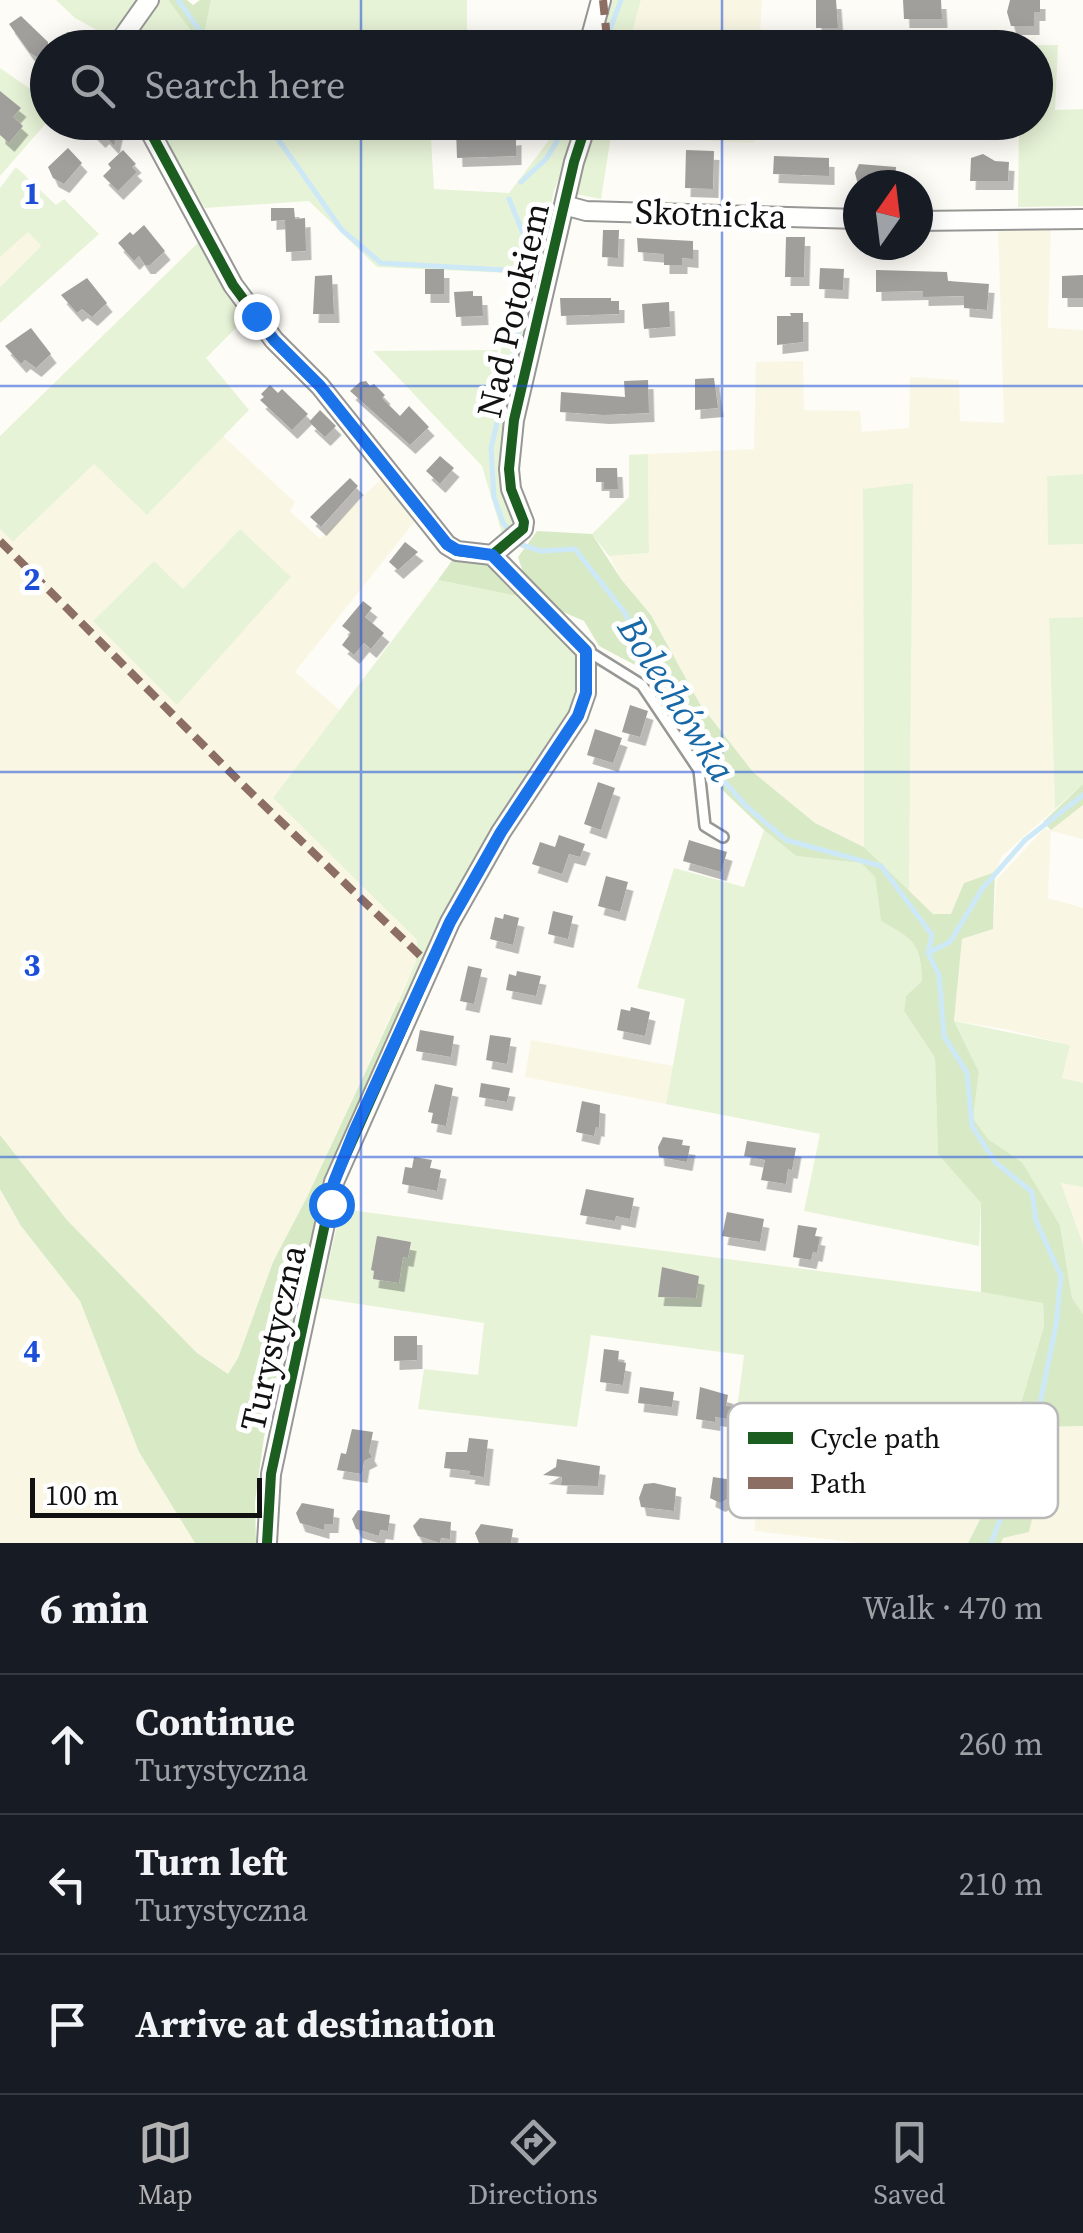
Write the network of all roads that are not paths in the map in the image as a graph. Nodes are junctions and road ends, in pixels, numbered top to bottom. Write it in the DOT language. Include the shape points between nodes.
graph roads {
  1 [pos="149,0"];
  2 [pos="601,0"];
  3 [pos="128,30"];
  4 [pos="593,30"];
  5 [pos="155,140"];
  6 [pos="582,140"];
  7 [pos="564,205"];
  8 [pos="843,219"];
  9 [pos="1083,220"];
  10 [pos="933,221"];
  11 [pos="498,550"];
  12 [pos="586,651"];
  13 [pos="723,837"];
  14 [pos="267,1543"];
  1 -- 3 [label="street"];
  2 -- 4 [label="street"];
  5 -- 11 [label="street" via="234,285 274,340 320,386 447,544"];
  6 -- 7 [label="street, Nad Potokiem"];
  7 -- 8 [label="street, Skotnicka"];
  7 -- 11 [label="street, Nad Potokiem" via="514,420 510,490 524,522"];
  9 -- 10 [label="street"];
  11 -- 12 [label="street"];
  12 -- 13 [label="lane" via="642,685 699,770 705,826"];
  12 -- 14 [label="street, Turystyczna" via="586,693 578,716 450,922 334,1182 271,1474"];
}
